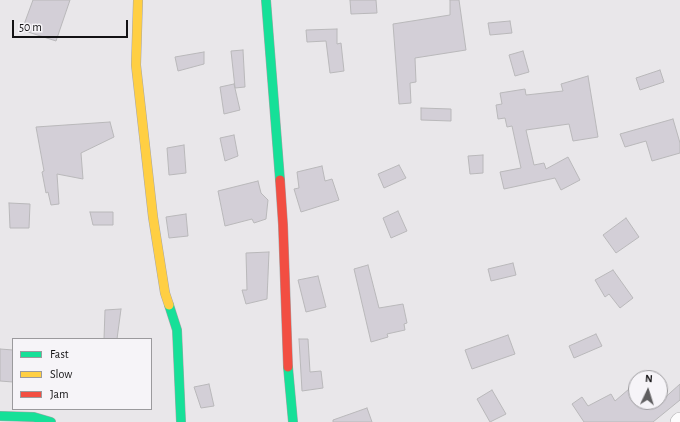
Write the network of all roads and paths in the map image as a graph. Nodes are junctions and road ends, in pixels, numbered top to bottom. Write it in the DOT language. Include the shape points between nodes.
graph roads {
  1 [pos="138,0"];
  2 [pos="266,0"];
  3 [pos="0,416"];
  4 [pos="52,422"];
  5 [pos="181,422"];
  6 [pos="293,422"];
  1 -- 5 [label="street" via="136,65 153,217 164,286 177,330"];
  2 -- 6 [label="street" via="283,225 287,361"];
  3 -- 4 [label="street" via="34,417"];
}
